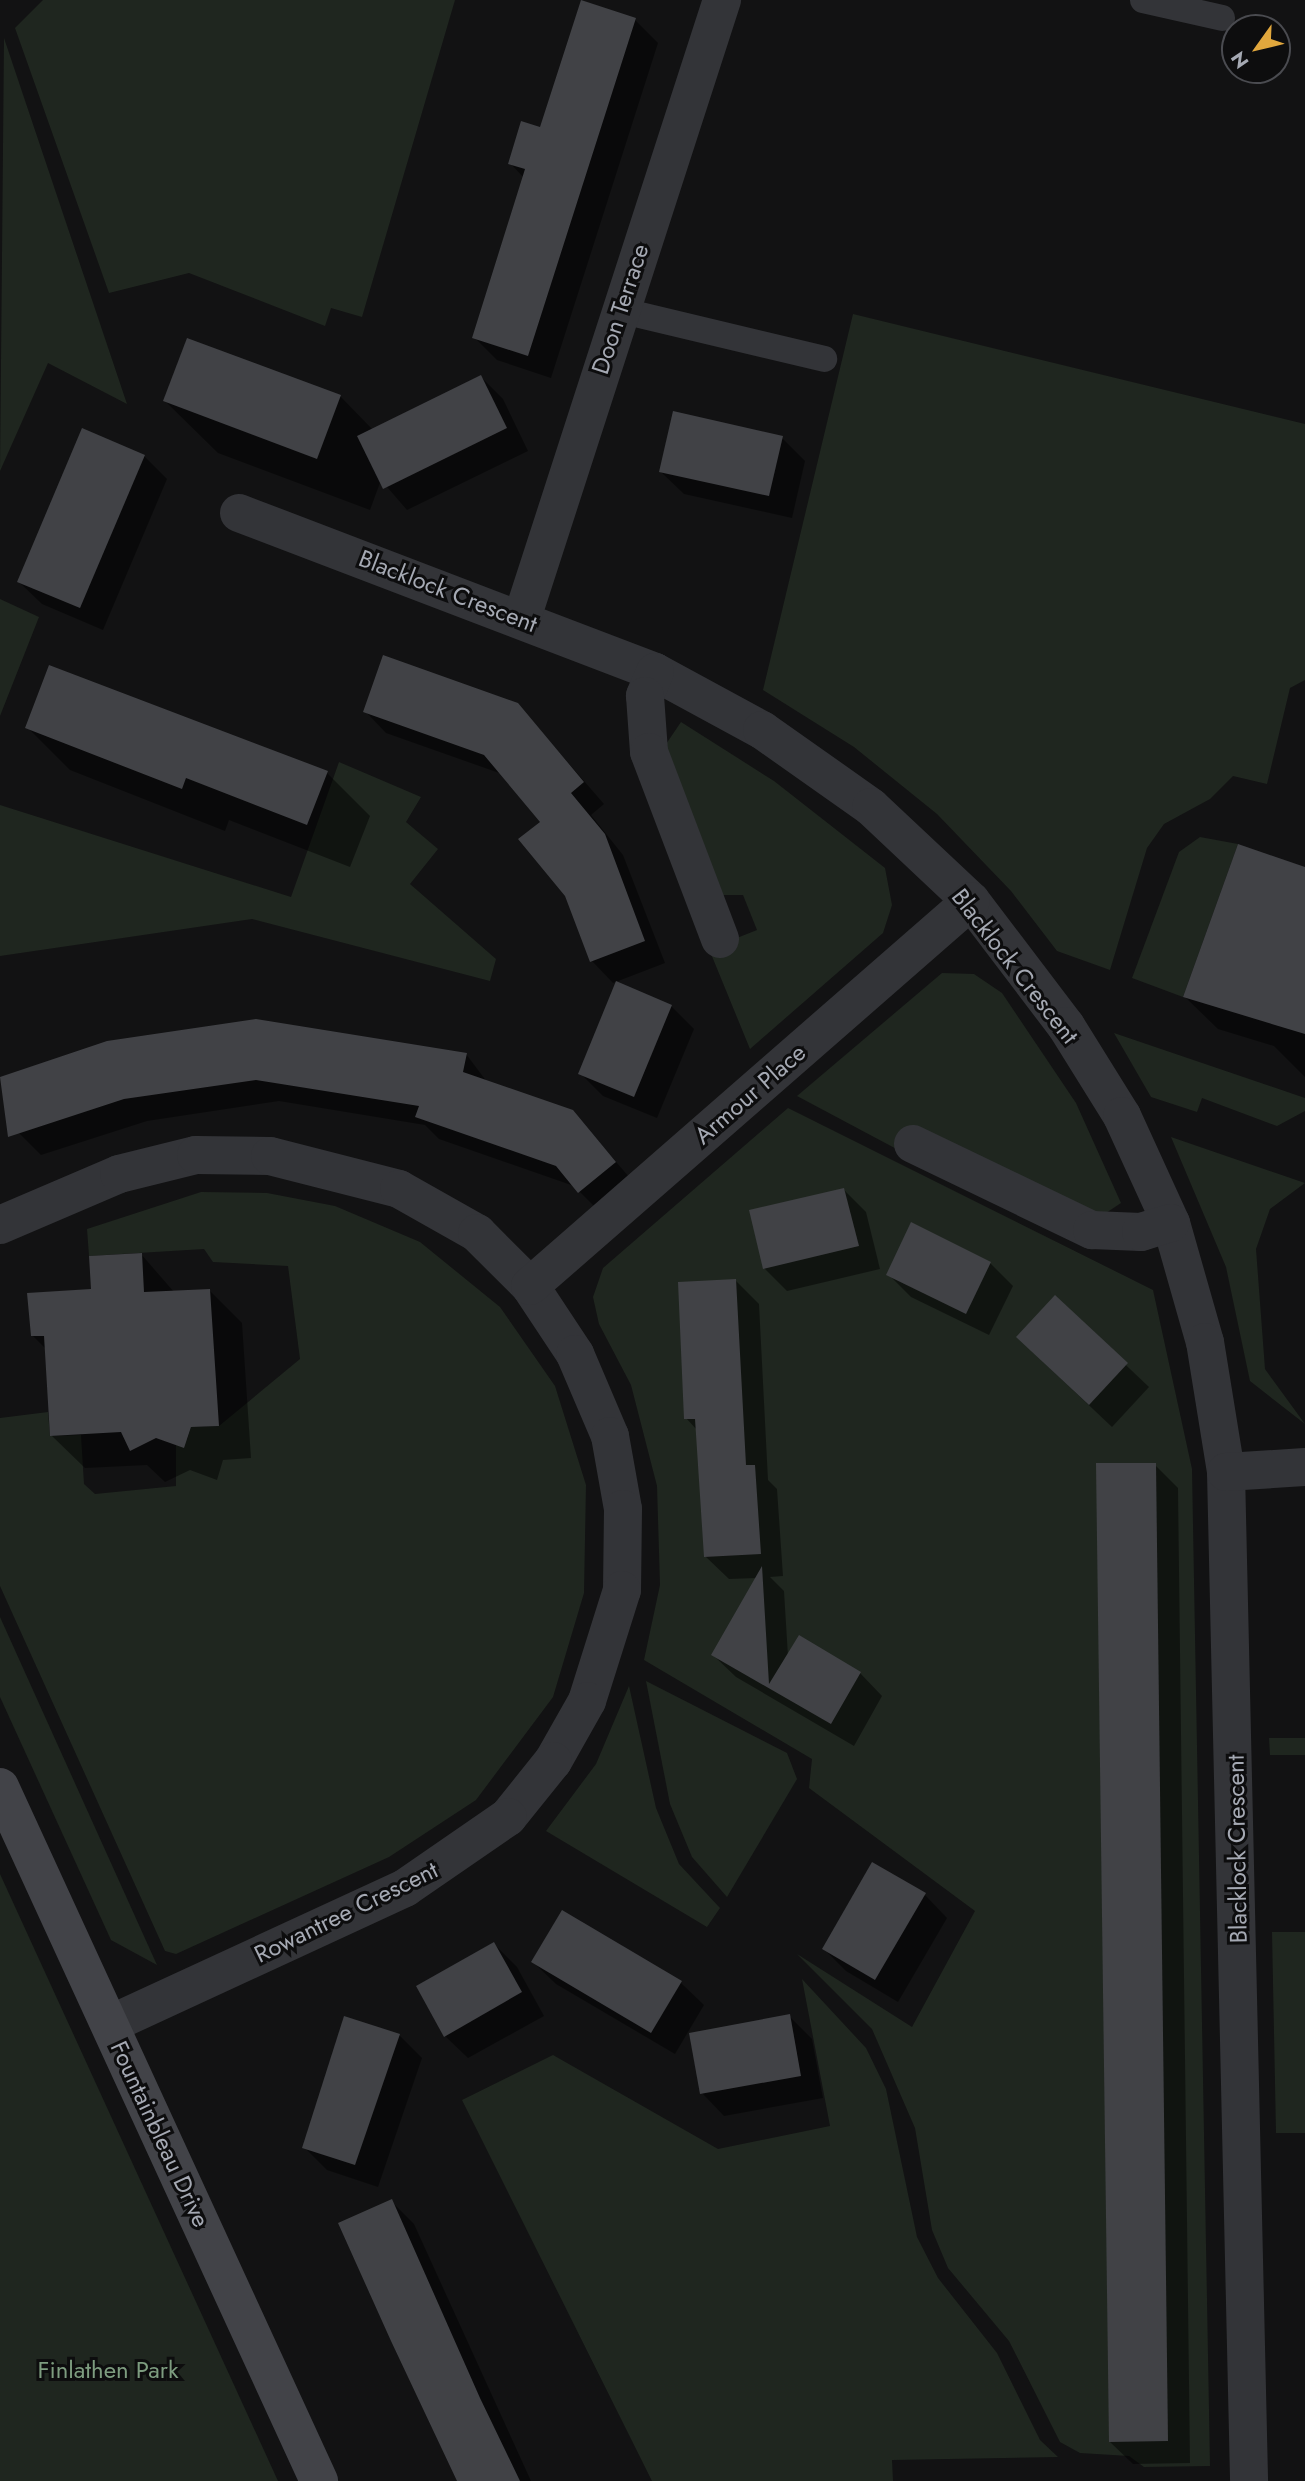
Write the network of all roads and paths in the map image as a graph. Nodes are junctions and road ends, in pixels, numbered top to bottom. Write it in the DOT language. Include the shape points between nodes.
graph roads {
  1 [pos="722,0"];
  2 [pos="1143,0"];
  3 [pos="1221,18"];
  4 [pos="619,310"];
  5 [pos="824,359"];
  6 [pos="240,513"];
  7 [pos="522,618"];
  8 [pos="655,672"];
  9 [pos="971,901"];
  10 [pos="720,939"];
  11 [pos="914,1144"];
  12 [pos="1171,1223"];
  13 [pos="0,1225"];
  14 [pos="530,1286"];
  15 [pos="1305,1467"];
  16 [pos="1226,1472"];
  17 [pos="0,1787"];
  18 [pos="110,2024"];
  19 [pos="319,2481"];
  20 [pos="1249,2481"];
  1 -- 4 [label="street, Doon Terrace"];
  2 -- 3 [label="lane"];
  4 -- 5 [label="lane"];
  4 -- 7 [label="street, Doon Terrace"];
  6 -- 7 [label="street, Blacklock Crescent"];
  7 -- 8 [label="street, Blacklock Crescent"];
  8 -- 9 [label="street, Blacklock Crescent" via="762,730 871,807"];
  8 -- 10 [label="street" via="645,696 649,752"];
  9 -- 12 [label="street, Blacklock Crescent" via="1066,1026 1122,1116"];
  9 -- 14 [label="street, Armour Place"];
  11 -- 12 [label="street" via="1092,1230 1140,1232"];
  12 -- 16 [label="street, Blacklock Crescent" via="1205,1342"];
  13 -- 14 [label="street, Rowantree Crescent" via="119,1174 196,1155 270,1156 399,1189 477,1233"];
  14 -- 18 [label="street, Rowantree Crescent" via="575,1354 610,1436 623,1509 622,1590 587,1701 553,1761 508,1817 415,1882"];
  15 -- 16 [label="street"];
  16 -- 20 [label="street, Blacklock Crescent"];
  17 -- 18 [label="street, Fountainbleau Drive"];
  18 -- 19 [label="street, Fountainbleau Drive"];
}
